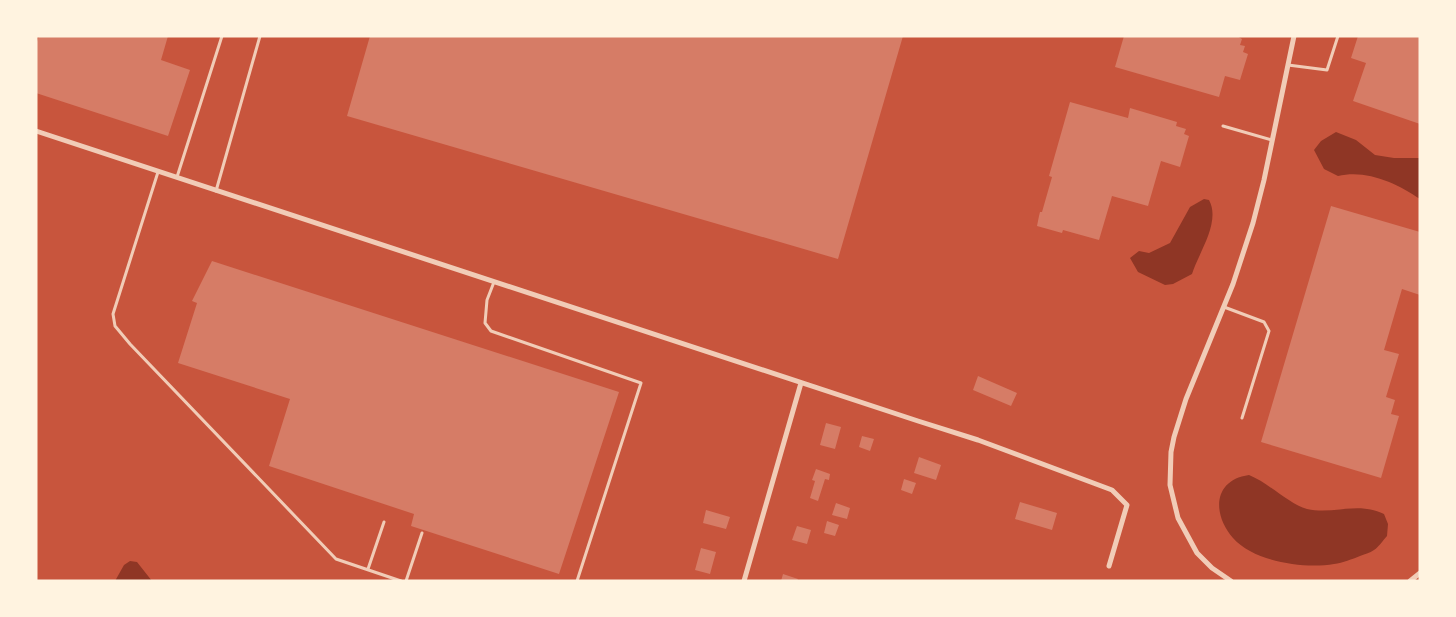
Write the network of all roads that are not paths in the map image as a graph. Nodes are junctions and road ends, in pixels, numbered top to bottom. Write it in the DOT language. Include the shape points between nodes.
graph roads {
  1 [pos="222,36"];
  2 [pos="260,36"];
  3 [pos="1294,36"];
  4 [pos="1338,36"];
  5 [pos="1287,65"];
  6 [pos="1223,126"];
  7 [pos="36,131"];
  8 [pos="1273,140"];
  9 [pos="158,172"];
  10 [pos="176,178"];
  11 [pos="216,191"];
  12 [pos="494,282"];
  13 [pos="1224,307"];
  14 [pos="801,383"];
  15 [pos="1242,418"];
  16 [pos="384,522"];
  17 [pos="422,533"];
  18 [pos="1109,566"];
  19 [pos="368,570"];
  20 [pos="1420,573"];
  21 [pos="401,581"];
  22 [pos="406,581"];
  23 [pos="577,581"];
  24 [pos="744,581"];
  25 [pos="1231,581"];
  26 [pos="1410,581"];
  1 -- 10 [label="lane"];
  2 -- 11 [label="lane"];
  3 -- 5 [label="street"];
  4 -- 5 [label="lane" via="1327,70"];
  5 -- 8 [label="street"];
  6 -- 8 [label="lane"];
  7 -- 9 [label="street"];
  8 -- 13 [label="street" via="1253,223"];
  9 -- 10 [label="street"];
  9 -- 19 [label="lane" via="113,314 115,326 336,559"];
  10 -- 11 [label="street"];
  11 -- 12 [label="street"];
  12 -- 14 [label="street"];
  12 -- 23 [label="lane" via="487,300 485,323 491,331 641,382"];
  13 -- 15 [label="lane" via="1264,322 1269,331"];
  13 -- 25 [label="street" via="1186,399 1174,437 1170,471 1173,502 1188,537 1197,553"];
  14 -- 18 [label="street" via="978,440 1112,490 1127,504"];
  14 -- 24 [label="street"];
  16 -- 19 [label="lane"];
  17 -- 22 [label="lane"];
  19 -- 21 [label="lane"];
  20 -- 26 [label="street"];
}
